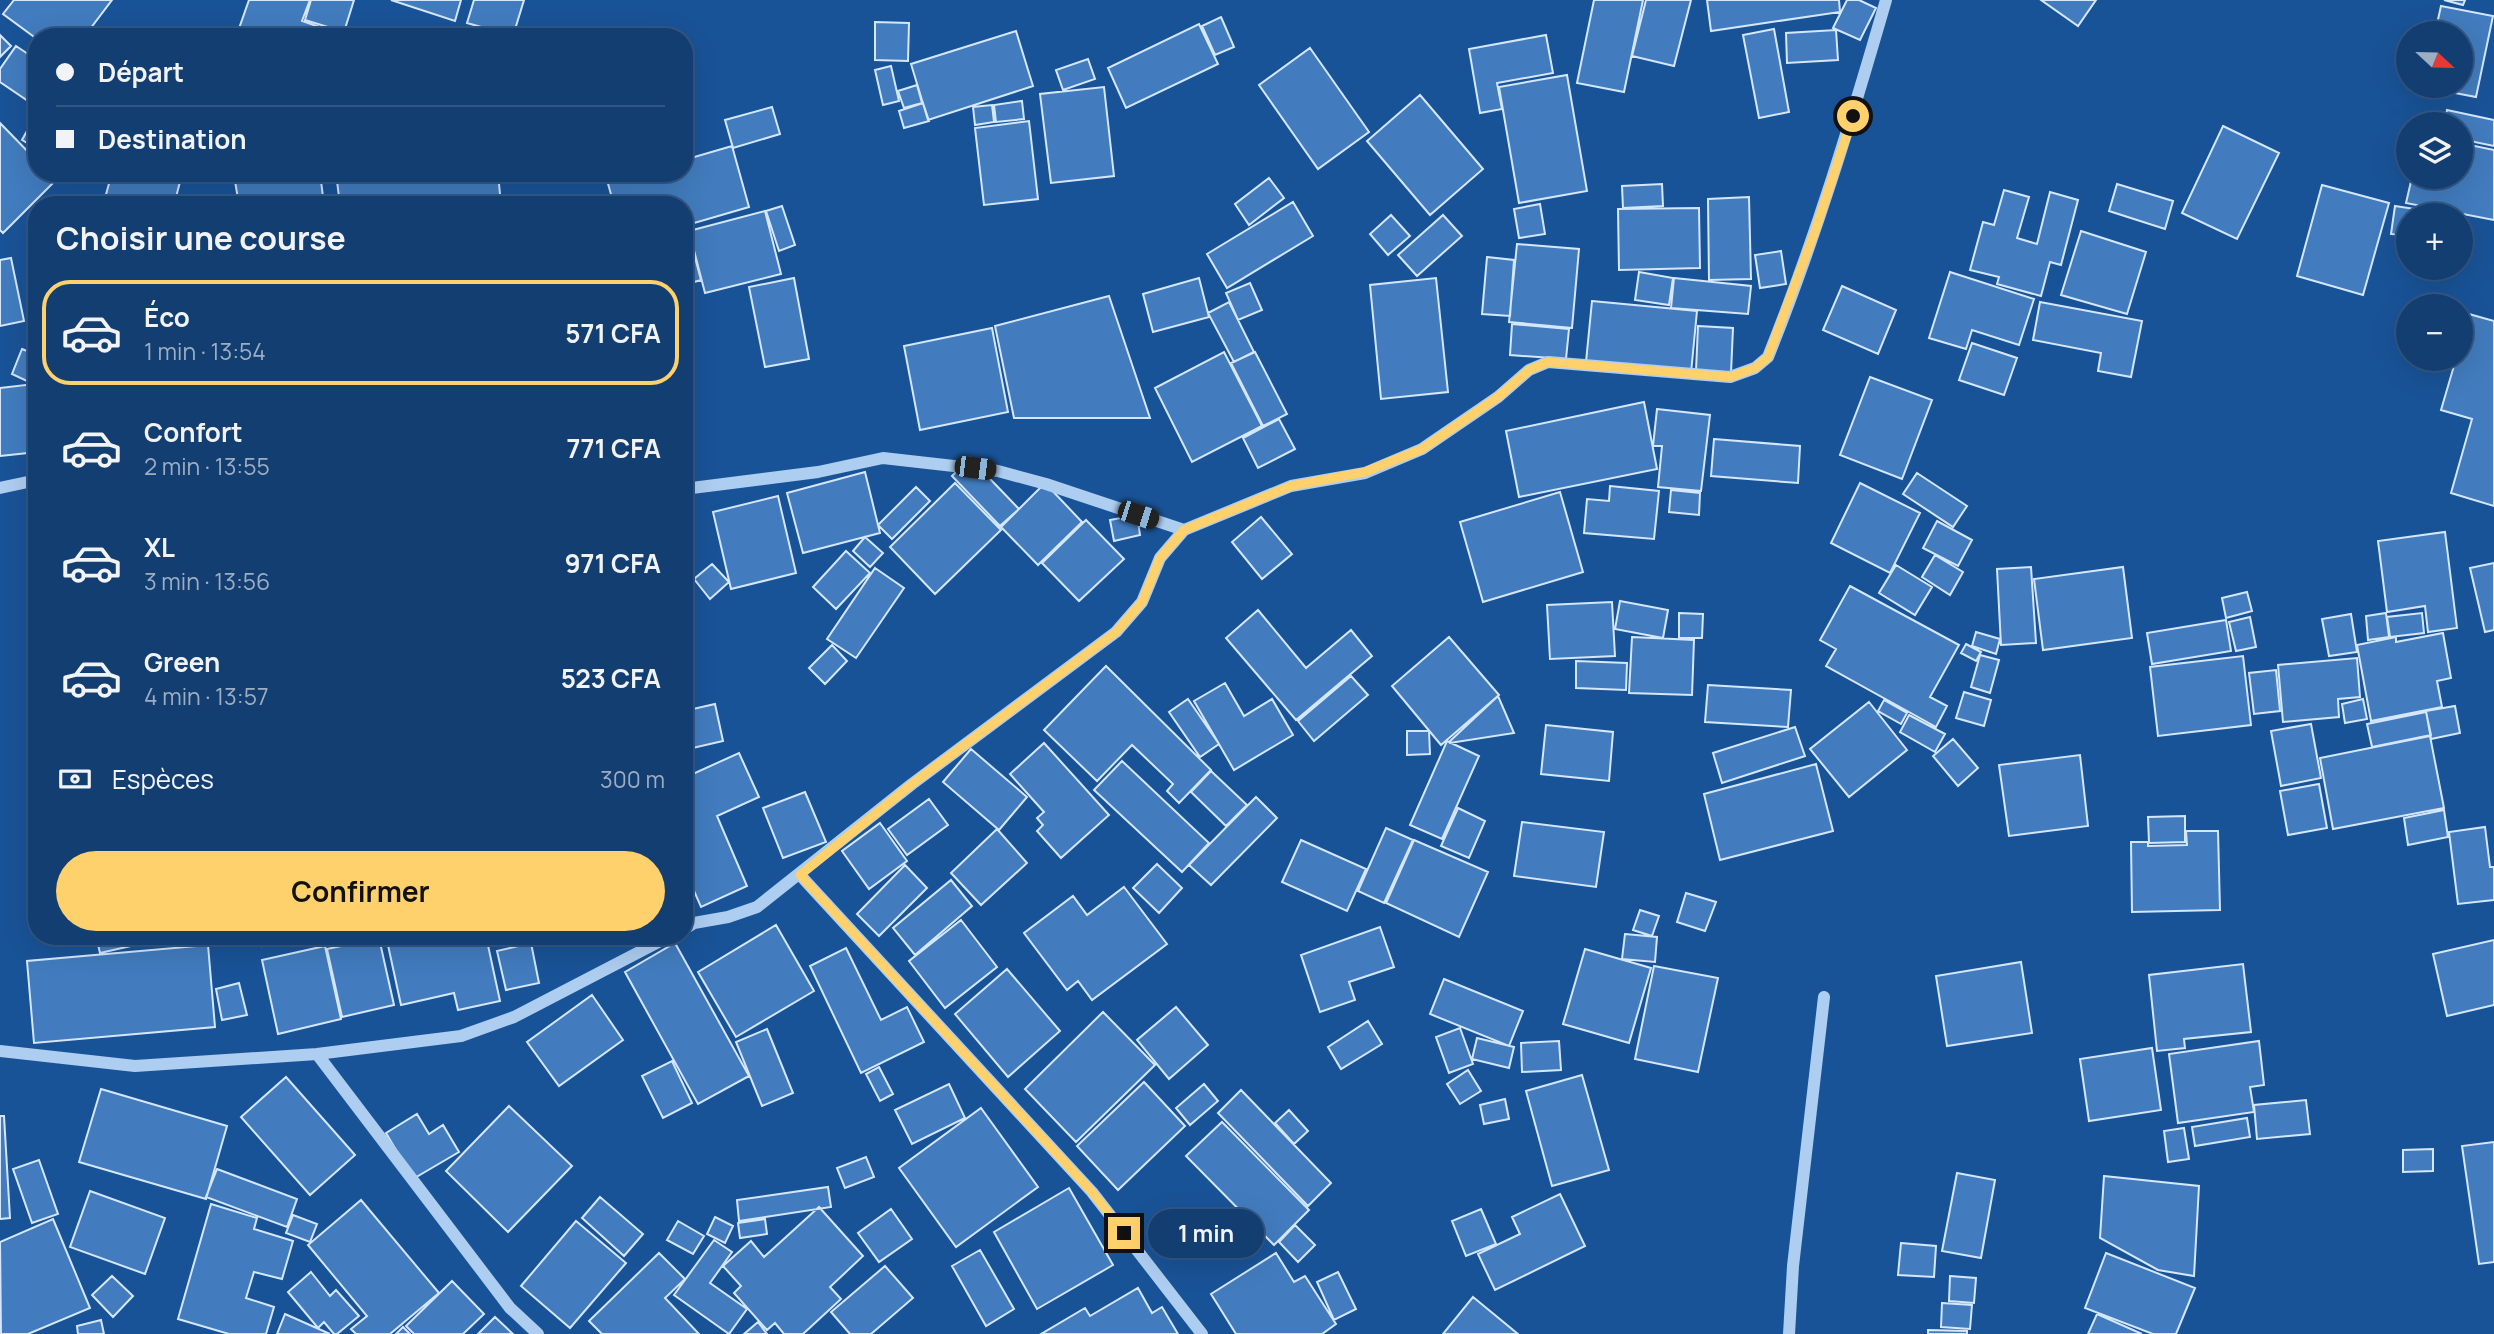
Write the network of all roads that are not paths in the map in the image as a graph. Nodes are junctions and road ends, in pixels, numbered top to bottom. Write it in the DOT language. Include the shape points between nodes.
graph roads {
  1 [pos="1886,0"];
  2 [pos="28,482"];
  3 [pos="0,488"];
  4 [pos="693,488"];
  5 [pos="1184,530"];
  6 [pos="800,875"];
  7 [pos="693,924"];
  8 [pos="653,945"];
  9 [pos="1824,997"];
  10 [pos="0,1051"];
  11 [pos="317,1054"];
  12 [pos="538,1334"];
  13 [pos="1202,1334"];
  14 [pos="1789,1334"];
  1 -- 5 [label="street" via="1815,231 1768,357 1755,368 1730,377 1548,362 1529,370 1422,449 1365,472 1291,486"];
  2 -- 3 [label="street"];
  4 -- 5 [label="street" via="818,472 883,458 998,471"];
  5 -- 6 [label="street" via="1160,558 1142,602 1116,632 912,784"];
  6 -- 7 [label="street" via="757,907"];
  6 -- 13 [label="street" via="1092,1192"];
  8 -- 11 [label="street" via="514,1017 461,1035"];
  9 -- 14 [label="street"];
  10 -- 11 [label="street" via="135,1066"];
  11 -- 12 [label="street" via="510,1308"];
}
